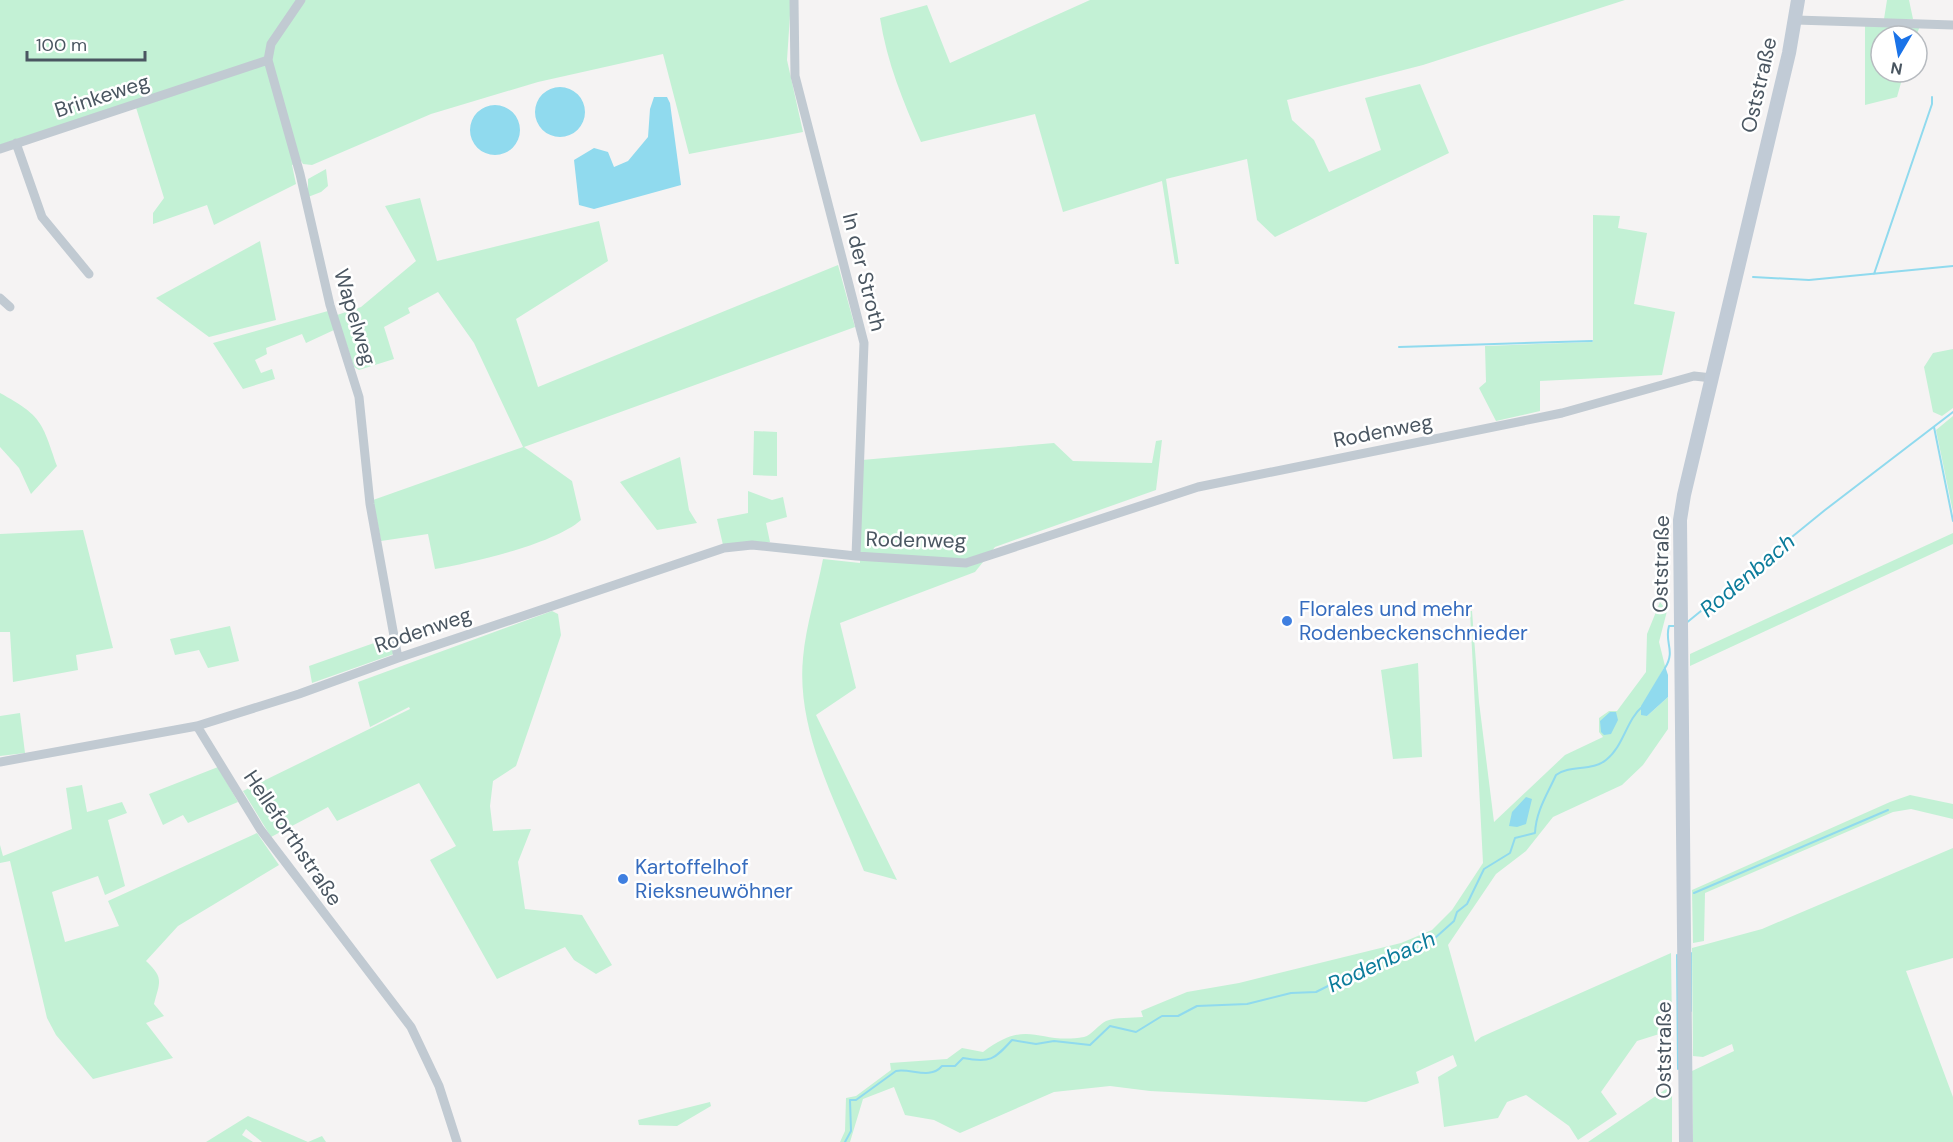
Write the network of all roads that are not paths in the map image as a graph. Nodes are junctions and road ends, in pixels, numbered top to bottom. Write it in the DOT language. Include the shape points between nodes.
graph roads {
  1 [pos="301,0"];
  2 [pos="794,0"];
  3 [pos="1798,0"];
  4 [pos="1796,20"];
  5 [pos="1953,25"];
  6 [pos="268,60"];
  7 [pos="16,143"];
  8 [pos="0,149"];
  9 [pos="88,274"];
  10 [pos="0,298"];
  11 [pos="10,306"];
  12 [pos="1712,378"];
  13 [pos="856,556"];
  14 [pos="398,658"];
  15 [pos="197,726"];
  16 [pos="0,762"];
  17 [pos="457,1142"];
  18 [pos="1686,1142"];
  1 -- 6 [label="street" via="272,44"];
  2 -- 13 [label="street, In der Stroth" via="795,76 864,343"];
  3 -- 4 [label="main road, Oststraße"];
  4 -- 5 [label="street"];
  4 -- 12 [label="main road, Oststraße"];
  6 -- 7 [label="street, Brinkeweg"];
  6 -- 14 [label="street, Wapelweg" via="300,174 330,305 359,397 369,504"];
  7 -- 8 [label="street, Brinkeweg"];
  7 -- 9 [label="street" via="42,217"];
  10 -- 11 [label="street"];
  12 -- 13 [label="street, Rodenweg" via="1694,376 1562,413 1198,486 966,563"];
  12 -- 18 [label="main road, Oststraße" via="1682,511"];
  13 -- 14 [label="street, Rodenweg" via="752,545 724,548"];
  14 -- 15 [label="street, Rodenweg"];
  15 -- 16 [label="street"];
  15 -- 17 [label="street, Helleforthstraße" via="260,829 411,1027 439,1086"];
}
